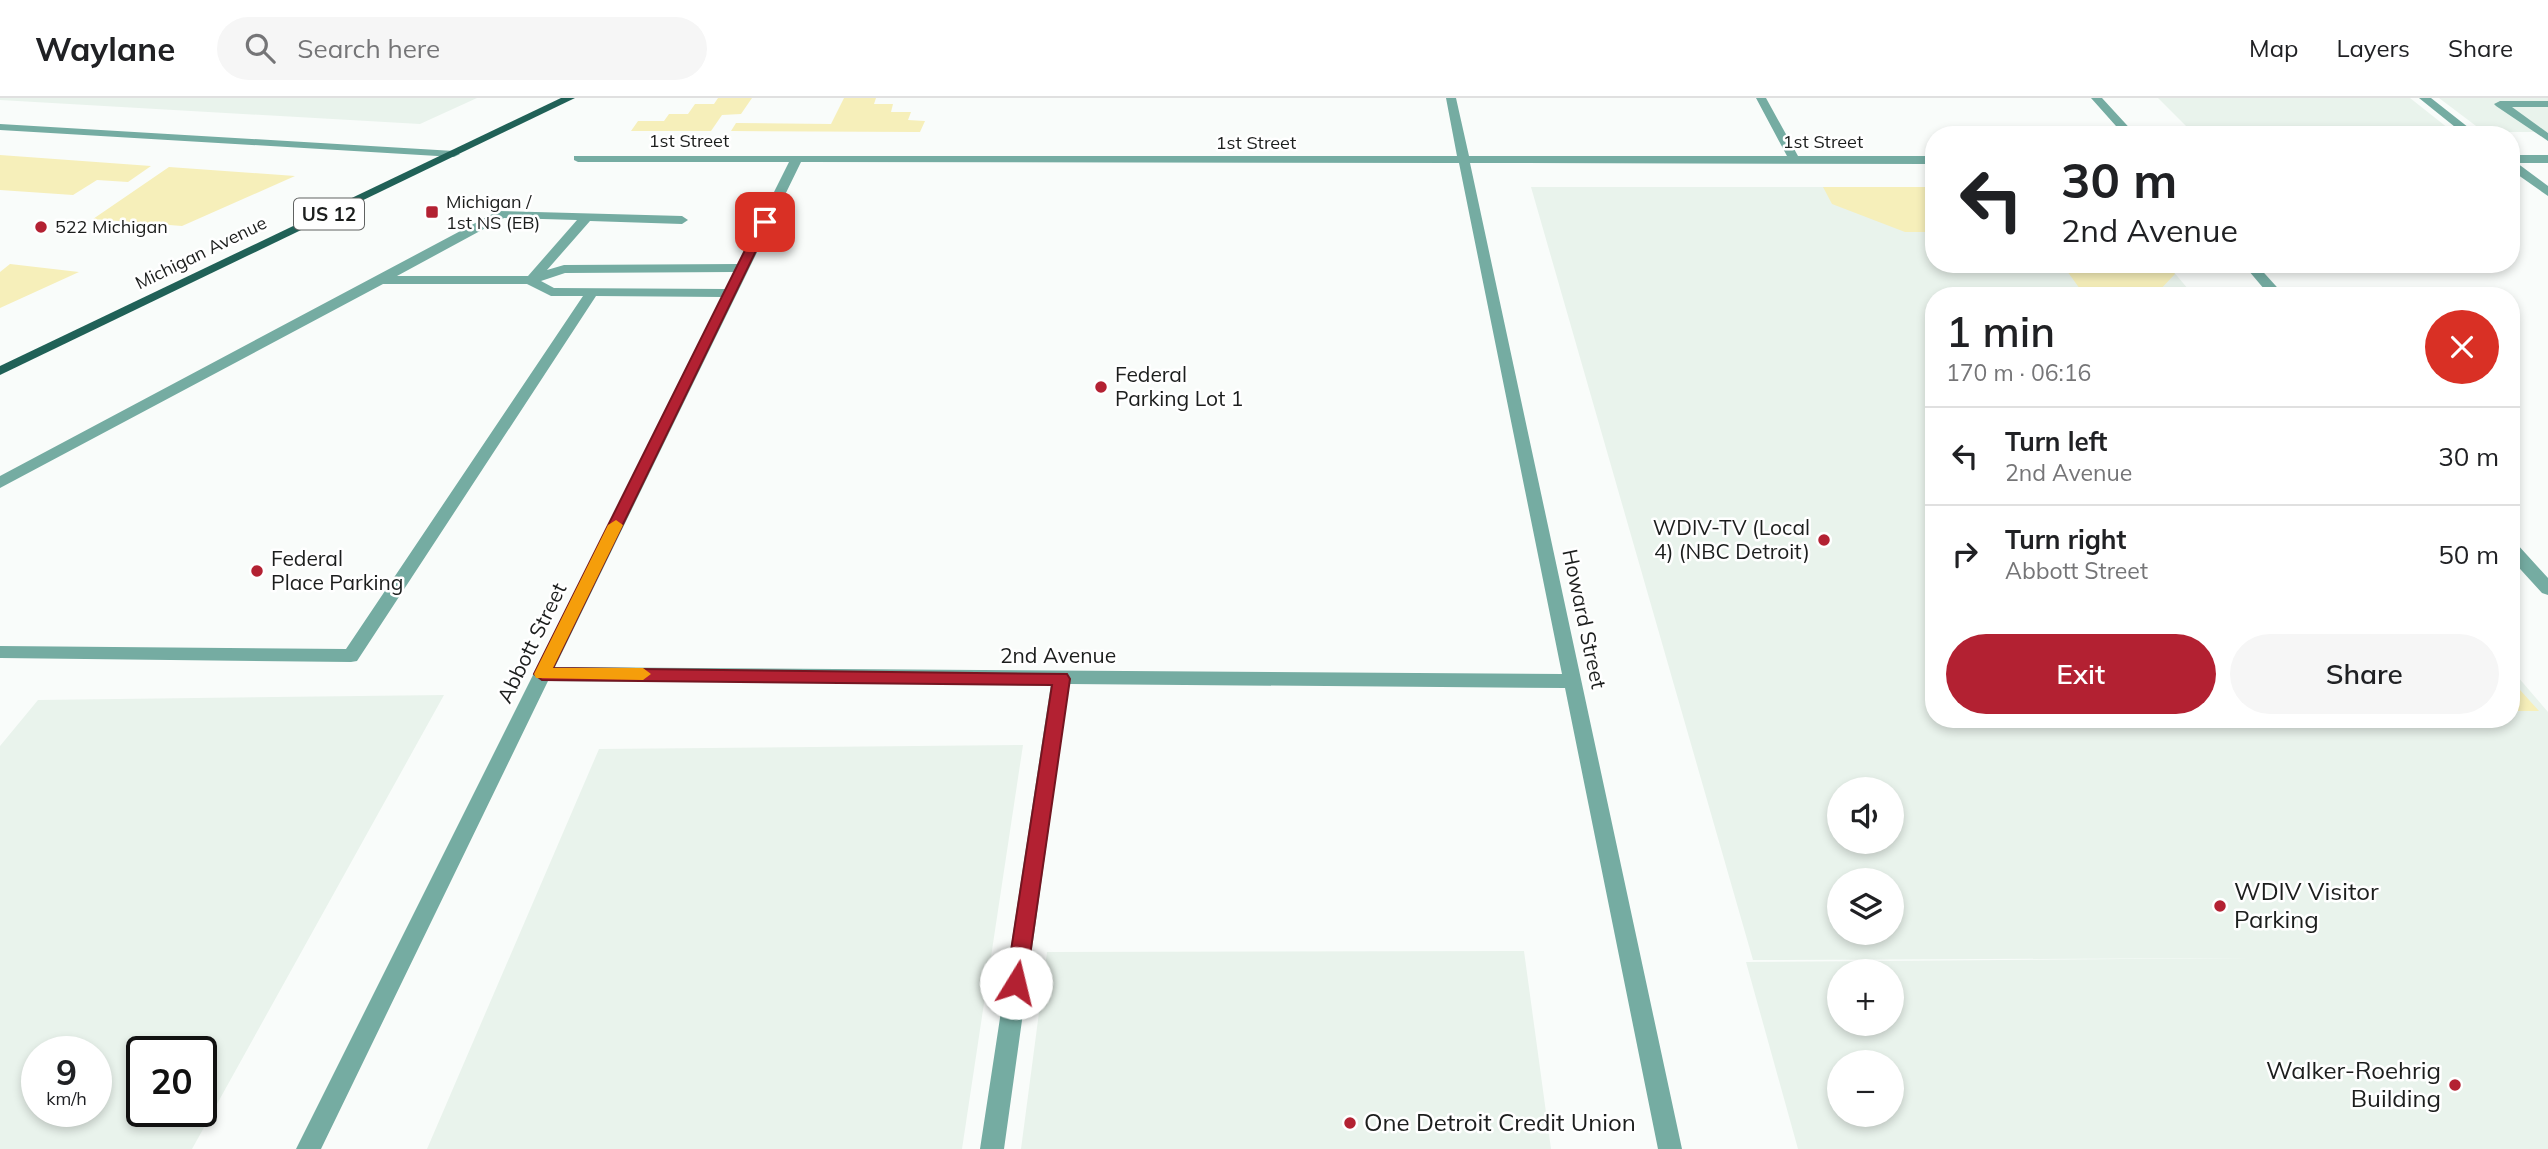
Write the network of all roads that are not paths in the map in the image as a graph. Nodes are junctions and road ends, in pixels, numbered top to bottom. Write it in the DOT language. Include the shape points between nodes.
graph roads {
  1 [pos="570,98"];
  2 [pos="1451,98"];
  3 [pos="1761,98"];
  4 [pos="2096,98"];
  5 [pos="2424,98"];
  6 [pos="2548,104"];
  7 [pos="2122,126"];
  8 [pos="2460,126"];
  9 [pos="0,127"];
  10 [pos="2548,138"];
  11 [pos="454,153"];
  12 [pos="578,158"];
  13 [pos="797,158"];
  14 [pos="1794,159"];
  15 [pos="2548,159"];
  16 [pos="1925,160"];
  17 [pos="1465,161"];
  18 [pos="2520,161"];
  19 [pos="2520,169"];
  20 [pos="2548,192"];
  21 [pos="587,218"];
  22 [pos="682,220"];
  23 [pos="742,268"];
  24 [pos="2257,273"];
  25 [pos="380,280"];
  26 [pos="530,280"];
  27 [pos="2270,287"];
  28 [pos="592,292"];
  29 [pos="729,293"];
  30 [pos="0,371"];
  31 [pos="0,482"];
  32 [pos="2520,558"];
  33 [pos="2548,589"];
  34 [pos="0,652"];
  35 [pos="542,674"];
  36 [pos="1061,679"];
  37 [pos="1574,681"];
  38 [pos="308,1149"];
  39 [pos="992,1149"];
  40 [pos="1670,1149"];
  1 -- 11 [label="main road, Michigan Avenue / US 12"];
  2 -- 17 [label="street, Howard Street"];
  3 -- 14 [label="street"];
  4 -- 7 [label="street"];
  5 -- 8 [label="street"];
  6 -- 10 [label="street" via="2500,104"];
  9 -- 11 [label="street"];
  11 -- 30 [label="main road, Michigan Avenue / US 12"];
  12 -- 13 [label="street, 1st Street"];
  13 -- 17 [label="street, 1st Street"];
  13 -- 23 [label="street, Abbott Street"];
  14 -- 16 [label="street, 1st Street"];
  14 -- 17 [label="street, 1st Street"];
  15 -- 18 [label="street"];
  17 -- 37 [label="street, Howard Street"];
  19 -- 20 [label="street"];
  21 -- 22 [label="street"];
  21 -- 25 [label="street" via="502,214"];
  21 -- 26 [label="street"];
  23 -- 26 [label="street" via="564,269"];
  23 -- 29 [label="street, Abbott Street"];
  24 -- 27 [label="street"];
  25 -- 26 [label="street"];
  25 -- 31 [label="street"];
  26 -- 28 [label="street" via="551,292"];
  28 -- 29 [label="street"];
  28 -- 34 [label="street" via="351,656"];
  29 -- 35 [label="street, Abbott Street"];
  32 -- 33 [label="street"];
  35 -- 36 [label="street, 2nd Avenue"];
  35 -- 38 [label="street, Abbott Street"];
  36 -- 37 [label="street, 2nd Avenue"];
  36 -- 39 [label="street"];
  37 -- 40 [label="street, Howard Street"];
}
